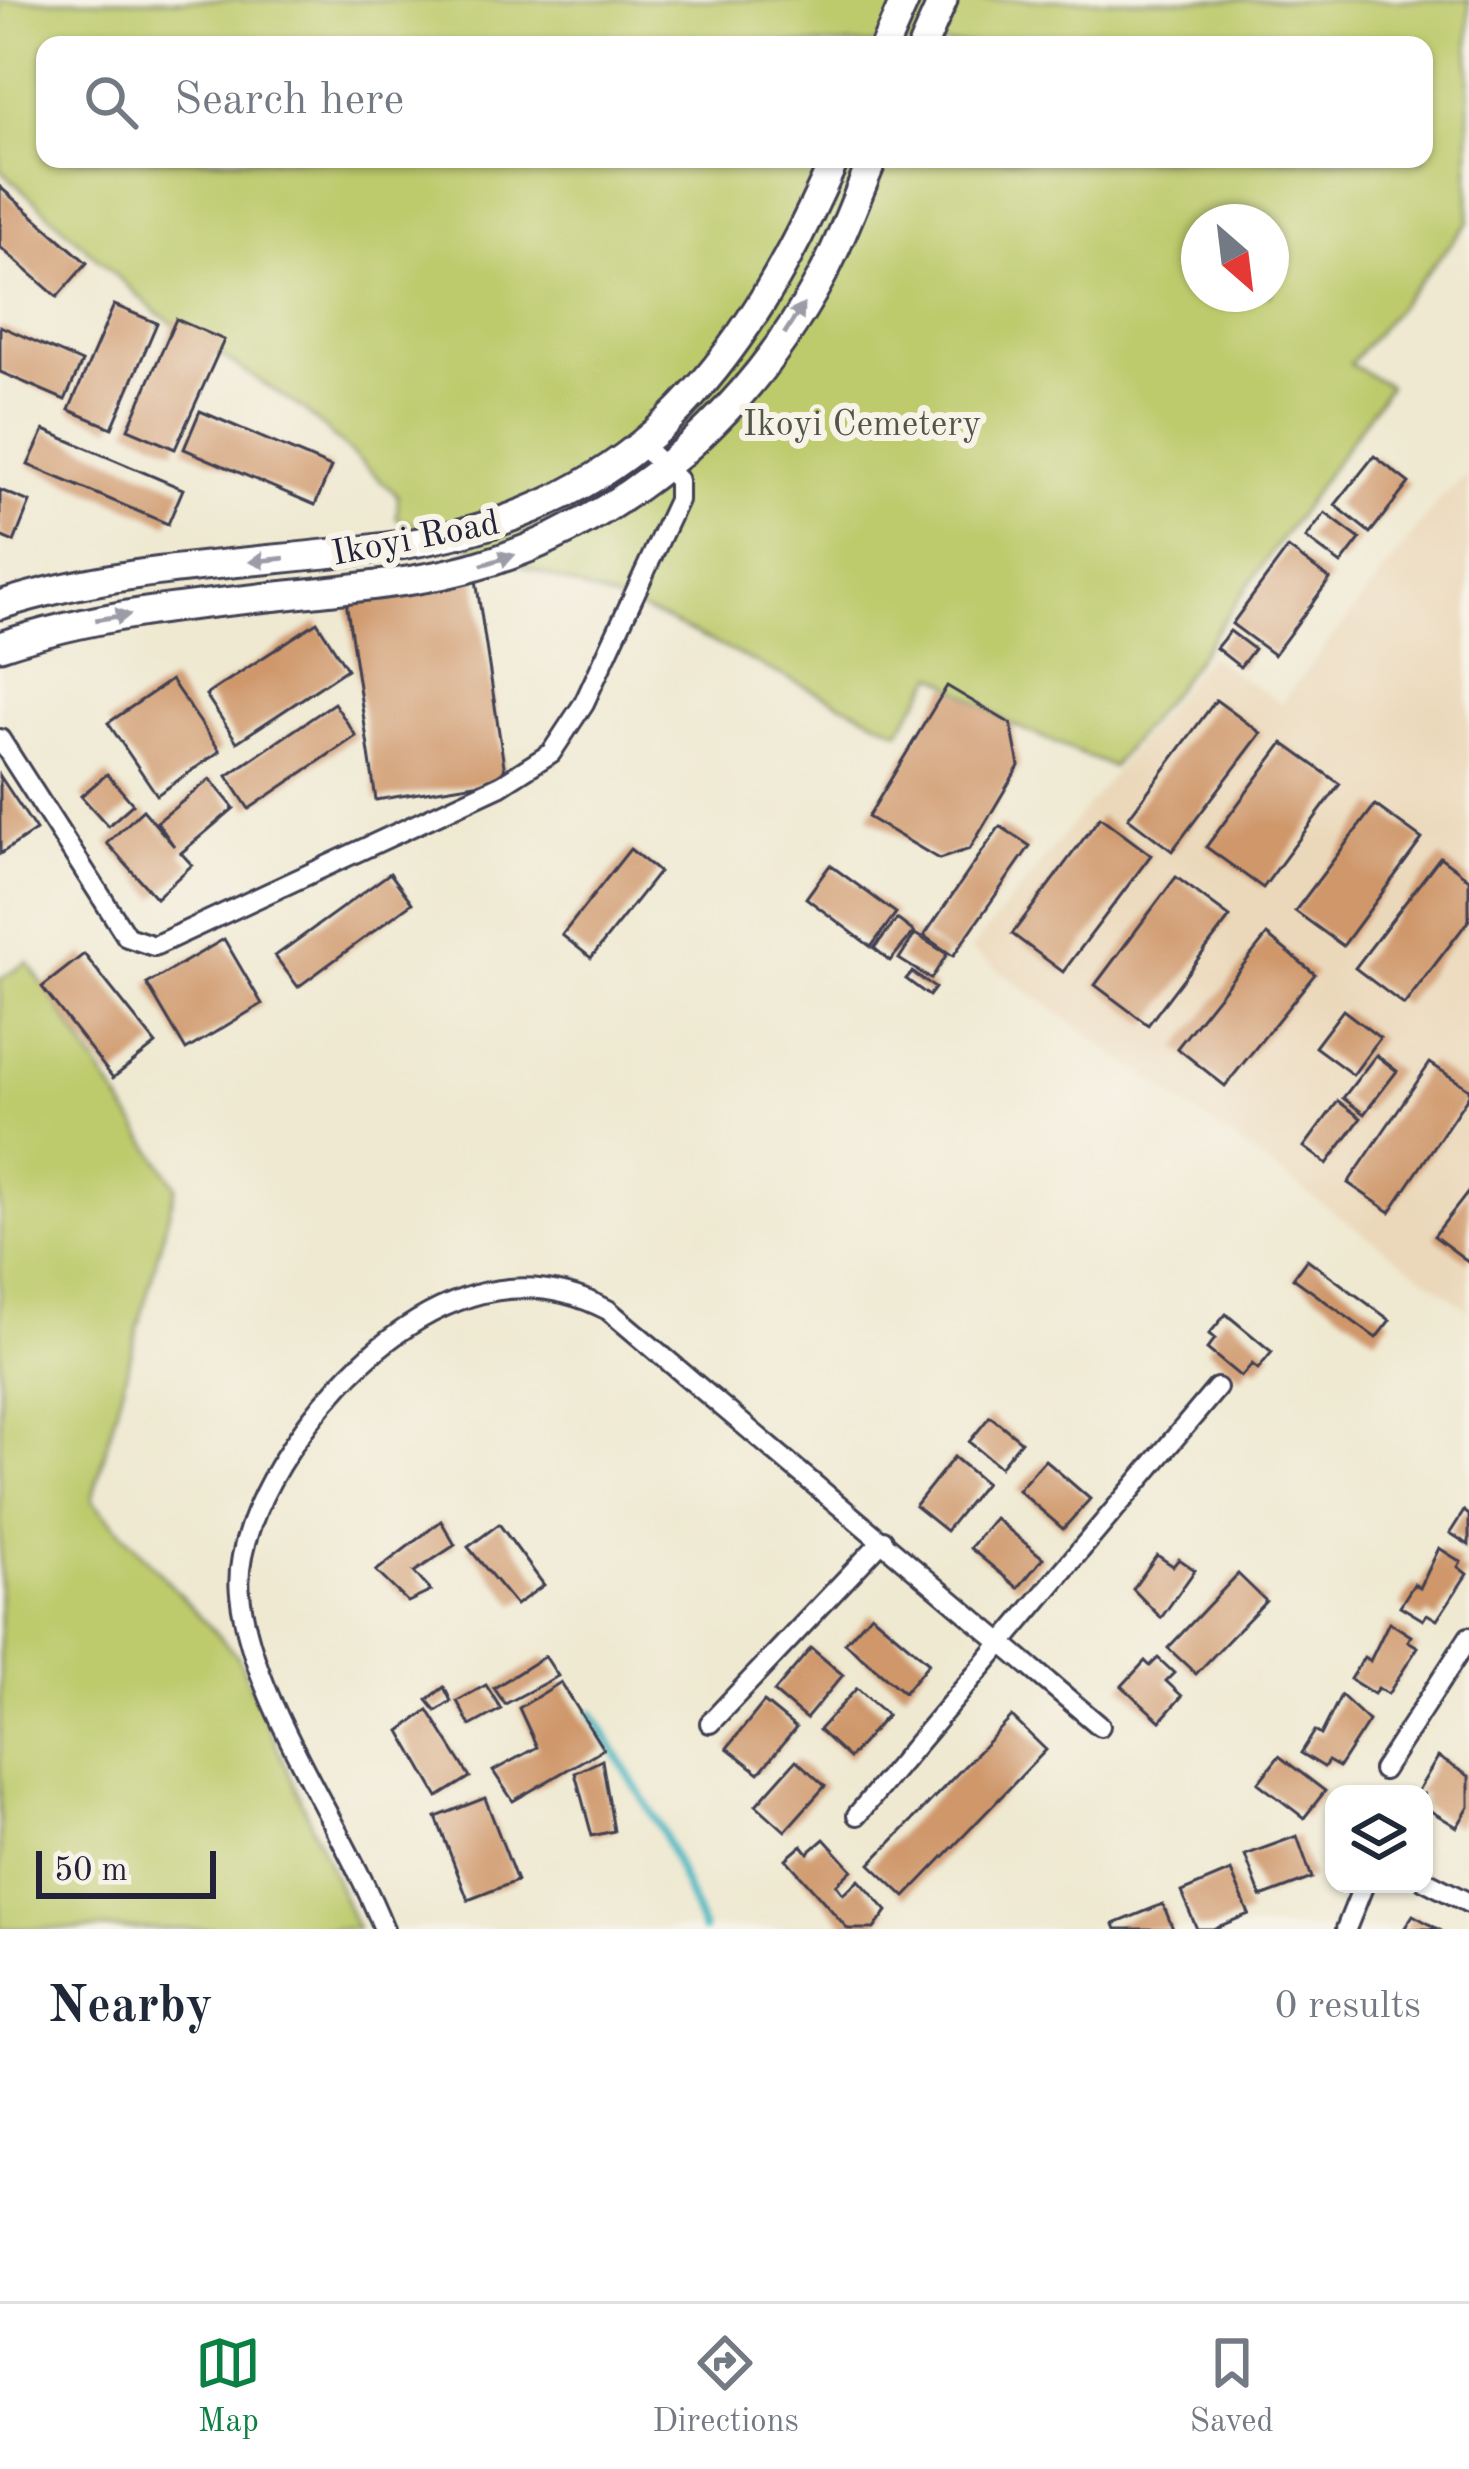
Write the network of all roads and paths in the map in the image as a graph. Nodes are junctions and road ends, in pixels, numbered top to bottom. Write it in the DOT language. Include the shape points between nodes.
graph roads {
  1 [pos="905,0"];
  2 [pos="943,0"];
  3 [pos="889,36"];
  4 [pos="927,36"];
  5 [pos="830,168"];
  6 [pos="869,168"];
  7 [pos="640,444"];
  8 [pos="665,466"];
  9 [pos="0,605"];
  10 [pos="0,646"];
  11 [pos="0,739"];
  12 [pos="1216,1388"];
  13 [pos="883,1540"];
  14 [pos="1006,1644"];
  15 [pos="1465,1650"];
  16 [pos="710,1723"];
  17 [pos="1100,1726"];
  18 [pos="1383,1770"];
  19 [pos="857,1815"];
  20 [pos="1433,1885"];
  21 [pos="1360,1893"];
  22 [pos="1469,1903"];
  23 [pos="384,1929"];
  24 [pos="1346,1929"];
  1 -- 3 [label="main road"];
  2 -- 4 [label="main road"];
  5 -- 7 [label="main road, Ikoyi Road" via="748,330 713,376"];
  8 -- 6 [label="main road, Ikoyi Road, one-way" via="748,386 792,323"];
  7 -- 8 [label="street"];
  7 -- 9 [label="main road, Ikoyi Road, one-way" via="574,488 470,531"];
  10 -- 8 [label="main road, Ikoyi Road, one-way" via="78,622 470,569 568,531"];
  8 -- 11 [label="street" via="681,487 678,500 564,742 501,785 154,946 127,937"];
  12 -- 14 [label="street"];
  13 -- 14 [label="street"];
  13 -- 16 [label="street"];
  13 -- 23 [label="street" via="587,1299 481,1294 394,1333 338,1384 268,1486 239,1589 249,1643"];
  14 -- 17 [label="street"];
  14 -- 19 [label="street"];
  15 -- 18 [label="street"];
  20 -- 22 [label="street"];
  21 -- 24 [label="street"];
}
